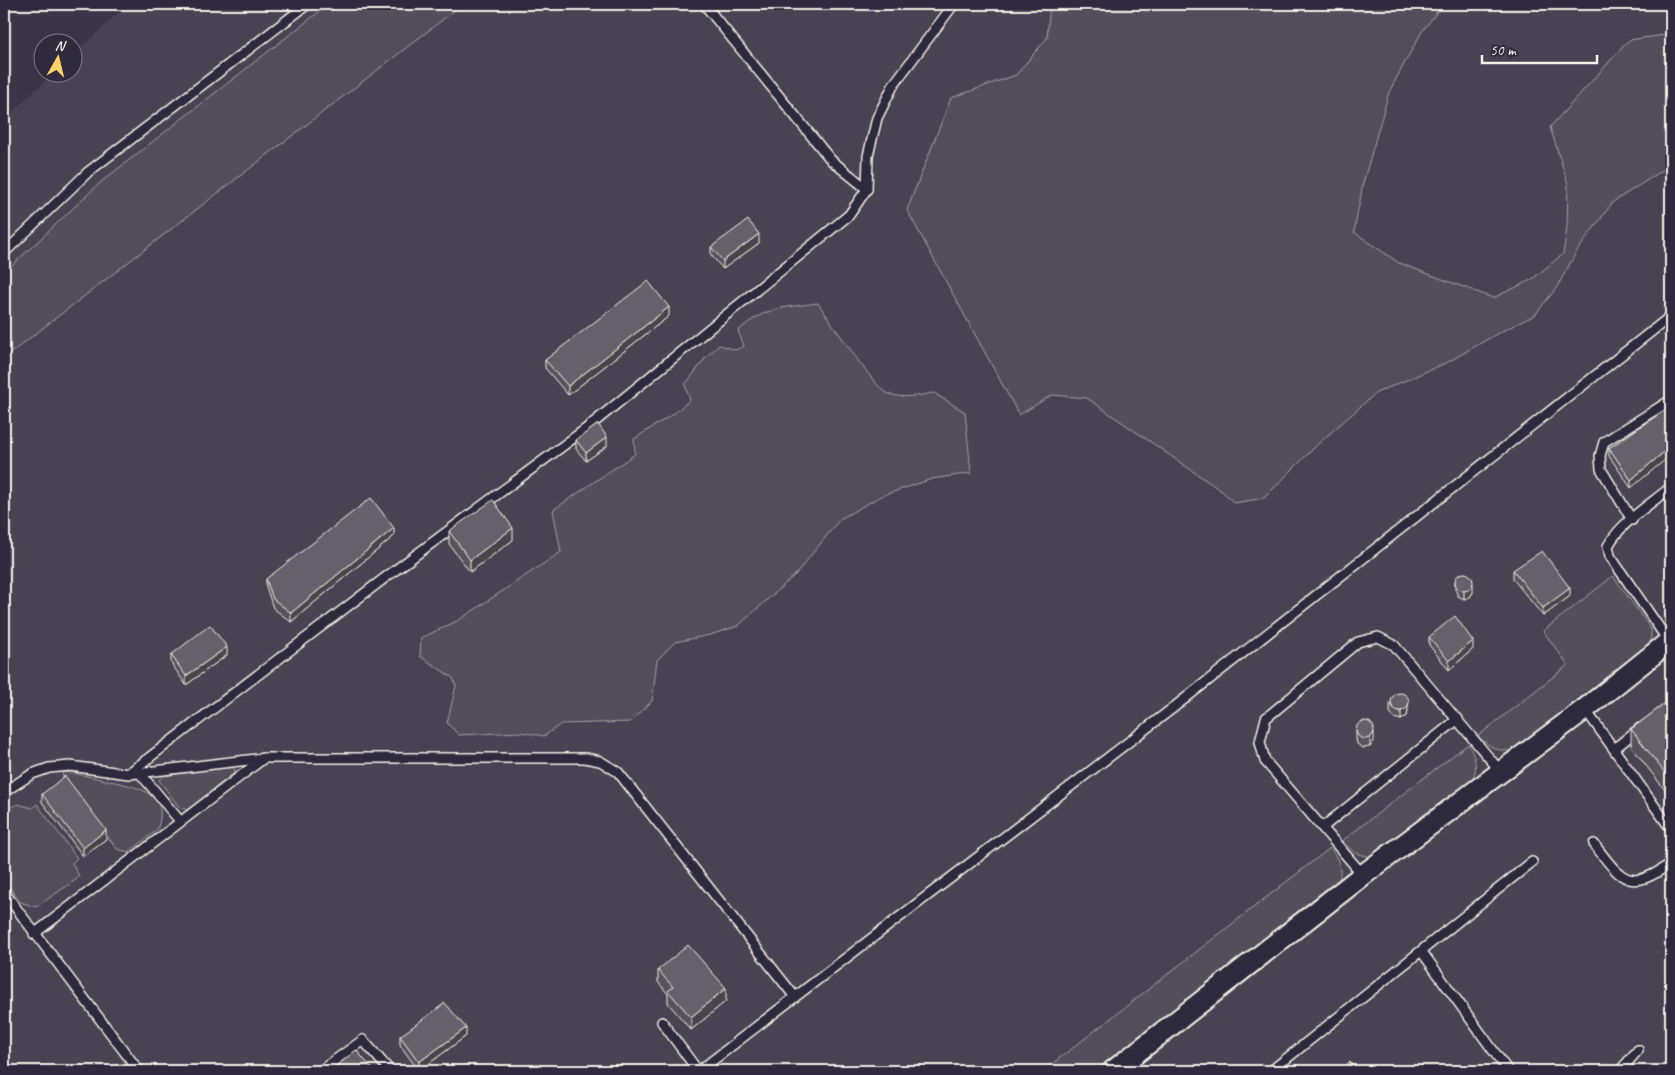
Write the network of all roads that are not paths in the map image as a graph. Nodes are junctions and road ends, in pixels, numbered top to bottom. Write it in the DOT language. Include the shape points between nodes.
graph roads {
  1 [pos="308,4"];
  2 [pos="704,4"];
  3 [pos="954,4"];
  4 [pos="867,189"];
  5 [pos="4,253"];
  6 [pos="1671,316"];
  7 [pos="1671,400"];
  8 [pos="1671,487"];
  9 [pos="1632,520"];
  10 [pos="1670,641"];
  11 [pos="1585,709"];
  12 [pos="1458,719"];
  13 [pos="1650,720"];
  14 [pos="1614,749"];
  15 [pos="264,758"];
  16 [pos="139,772"];
  17 [pos="1501,772"];
  18 [pos="129,774"];
  19 [pos="4,792"];
  20 [pos="180,821"];
  21 [pos="1323,827"];
  22 [pos="1671,829"];
  23 [pos="1594,844"];
  24 [pos="1532,862"];
  25 [pos="1671,863"];
  26 [pos="1363,875"];
  27 [pos="4,892"];
  28 [pos="34,934"];
  29 [pos="1422,952"];
  30 [pos="795,997"];
  31 [pos="662,1022"];
  32 [pos="1638,1050"];
  33 [pos="1285,1068"];
  34 [pos="139,1071"];
  35 [pos="320,1071"];
  36 [pos="390,1071"];
  37 [pos="699,1071"];
  38 [pos="1113,1071"];
  39 [pos="1271,1071"];
  40 [pos="1508,1071"];
  41 [pos="1620,1071"];
  1 -- 5 [label="lane" via="88,172"];
  2 -- 4 [label="lane" via="831,160"];
  3 -- 4 [label="lane" via="894,84 877,118 868,156"];
  4 -- 18 [label="lane" via="849,215 587,428"];
  6 -- 30 [label="lane" via="1173,708"];
  7 -- 9 [label="lane" via="1604,442 1600,456 1602,469"];
  8 -- 9 [label="lane"];
  9 -- 10 [label="lane" via="1612,539 1608,546 1610,556"];
  10 -- 11 [label="street"];
  11 -- 14 [label="lane"];
  11 -- 17 [label="street"];
  12 -- 17 [label="lane"];
  12 -- 21 [label="lane"];
  12 -- 21 [label="lane" via="1394,645 1378,637 1358,642 1266,718 1260,742 1265,761"];
  13 -- 14 [label="lane"];
  14 -- 22 [label="lane"];
  15 -- 16 [label="lane"];
  15 -- 20 [label="lane"];
  15 -- 30 [label="lane" via="585,758 600,761 618,772"];
  16 -- 18 [label="lane"];
  16 -- 20 [label="lane"];
  17 -- 26 [label="street"];
  18 -- 19 [label="lane" via="70,766 49,768 32,774"];
  20 -- 28 [label="lane"];
  21 -- 26 [label="lane"];
  23 -- 25 [label="lane" via="1617,874 1627,879 1657,873"];
  24 -- 29 [label="lane"];
  26 -- 38 [label="street"];
  27 -- 28 [label="lane"];
  28 -- 34 [label="lane"];
  29 -- 33 [label="lane"];
  29 -- 40 [label="lane"];
  30 -- 37 [label="lane"];
  31 -- 37 [label="lane"];
  32 -- 41 [label="lane"];
  33 -- 39 [label="lane"];
  35 -- 36 [label="lane" via="363,1040"];
}
